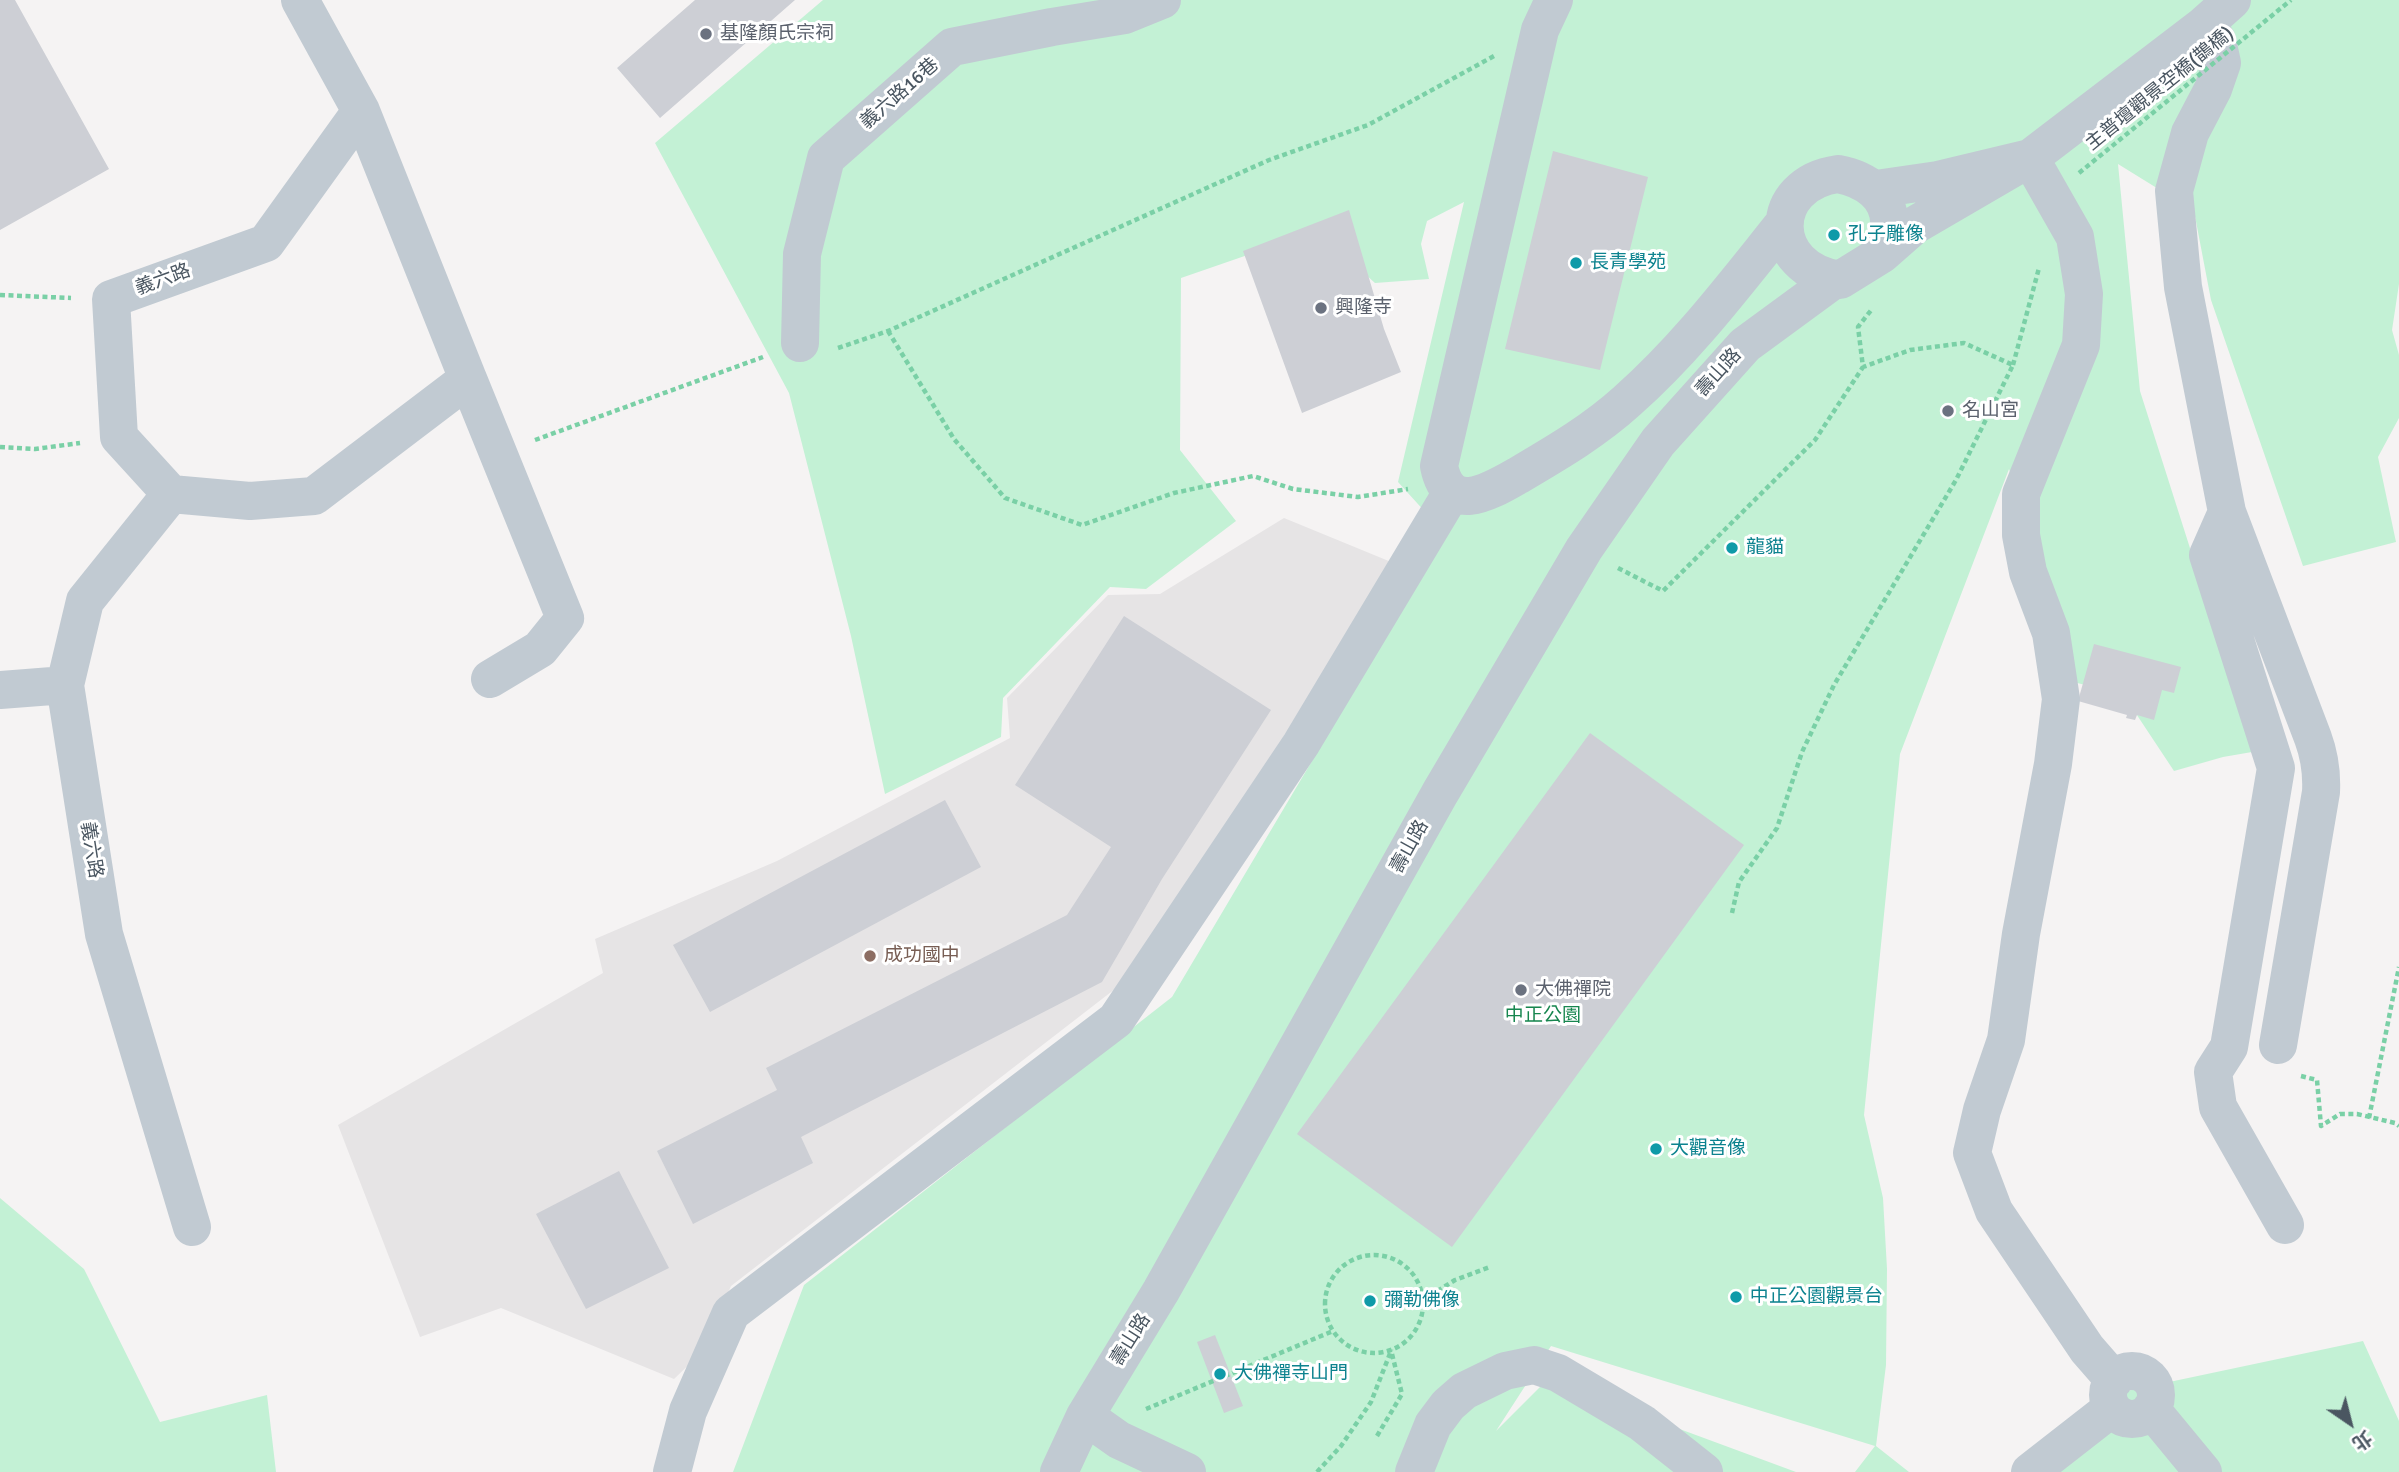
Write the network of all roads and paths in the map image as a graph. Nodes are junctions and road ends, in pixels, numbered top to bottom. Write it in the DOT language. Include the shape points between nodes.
graph roads {
  1 [pos="300,0"];
  2 [pos="1161,0"];
  3 [pos="2291,0"];
  4 [pos="2218,12"];
  5 [pos="1547,15"];
  6 [pos="361,111"];
  7 [pos="2030,159"];
  8 [pos="2079,173"];
  9 [pos="1876,189"];
  10 [pos="2055,205"];
  11 [pos="1785,222"];
  12 [pos="1882,254"];
  13 [pos="1835,279"];
  14 [pos="0,295"];
  15 [pos="111,299"];
  16 [pos="1875,305"];
  17 [pos="888,331"];
  18 [pos="800,343"];
  19 [pos="2013,365"];
  20 [pos="1863,367"];
  21 [pos="468,379"];
  22 [pos="119,437"];
  23 [pos="0,447"];
  24 [pos="498,454"];
  25 [pos="1448,488"];
  26 [pos="171,494"];
  27 [pos="2227,512"];
  28 [pos="1616,568"];
  29 [pos="490,679"];
  30 [pos="65,685"];
  31 [pos="0,690"];
  32 [pos="1732,913"];
  33 [pos="2399,967"];
  34 [pos="2278,1045"];
  35 [pos="2370,1118"];
  36 [pos="2399,1126"];
  37 [pos="2285,1225"];
  38 [pos="192,1227"];
  39 [pos="1490,1267"];
  40 [pos="1423,1300"];
  41 [pos="1333,1331"];
  42 [pos="1391,1350"];
  43 [pos="2113,1394"];
  44 [pos="1085,1416"];
  45 [pos="1377,1436"];
  46 [pos="1119,1440"];
  47 [pos="672,1472"];
  48 [pos="1059,1472"];
  49 [pos="1187,1472"];
  50 [pos="1317,1472"];
  51 [pos="1414,1472"];
  52 [pos="1704,1472"];
  53 [pos="2030,1472"];
  54 [pos="2203,1472"];
  1 -- 6 [label="street"];
  2 -- 18 [label="street, 義六路16巷" via="1125,15 952,47 826,158 803,254"];
  3 -- 8 [label="path, 主普壇觀景空橋(鵲橋), bridge"];
  4 -- 7 [label="street"];
  4 -- 27 [label="street" via="2222,63 2190,134 2174,191 2183,287"];
  5 -- 17 [label="path" via="1368,125 1269,160"];
  5 -- 25 [label="street" via="1439,466"];
  6 -- 15 [label="street, 義六路" via="267,243"];
  6 -- 21 [label="street"];
  7 -- 9 [label="street"];
  7 -- 10 [label="street"];
  7 -- 12 [label="street" via="1915,225"];
  9 -- 11 [label="street" via="1854,177 1822,176 1794,196"];
  9 -- 12 [label="street" via="1889,227"];
  10 -- 19 [label="path"];
  10 -- 43 [label="street" via="2075,237 2084,295 2081,345 2021,494 2021,535 2028,572 2051,633 2062,699 2006,1040 1972,1153 1994,1211"];
  11 -- 13 [label="street" via="1790,249 1800,263 1815,274"];
  11 -- 25 [label="street" via="1692,336 1626,402 1578,439 1494,489 1478,496 1461,496"];
  12 -- 13 [label="street" via="1845,278"];
  13 -- 44 [label="street, 壽山路" via="1745,345 1658,442 1584,549 1440,793 1161,1291"];
  14 -- 15 [label="path"];
  15 -- 22 [label="street, 義六路"];
  16 -- 20 [label="path" via="1858,327"];
  17 -- 18 [label="path" via="811,358"];
  17 -- 25 [label="path" via="954,439 1005,498 1082,525 1174,493 1253,476 1293,489 1358,497"];
  18 -- 24 [label="path"];
  19 -- 20 [label="path" via="1964,343 1910,350"];
  19 -- 32 [label="path" via="1956,480 1834,685 1802,752 1777,828 1739,882"];
  20 -- 28 [label="path" via="1815,440 1663,591"];
  21 -- 24 [label="street"];
  21 -- 26 [label="street" via="314,496 250,501"];
  22 -- 23 [label="path" via="34,449"];
  22 -- 26 [label="street"];
  24 -- 29 [label="street" via="565,618 540,649"];
  25 -- 47 [label="street" via="1301,744 1116,1020 731,1313 688,1411"];
  26 -- 30 [label="street, 義六路" via="85,601"];
  27 -- 34 [label="street" via="2320,757 2322,776"];
  27 -- 37 [label="street" via="2208,555 2276,768 2230,1046 2213,1072 2218,1107"];
  30 -- 31 [label="street"];
  30 -- 38 [label="street, 義六路" via="104,934"];
  33 -- 35 [label="path"];
  34 -- 35 [label="path" via="2281,1064 2296,1075 2317,1080 2321,1126 2340,1114"];
  35 -- 36 [label="path"];
  39 -- 40 [label="path" via="1455,1280"];
  40 -- 41 [label="path" via="1419,1285 1398,1261 1384,1256 1353,1260 1329,1284 1325,1300"];
  40 -- 42 [label="path" via="1416,1329"];
  41 -- 42 [label="path" via="1359,1351"];
  41 -- 46 [label="path" via="1135,1413"];
  42 -- 45 [label="path" via="1402,1394"];
  42 -- 50 [label="path" via="1371,1402"];
  43 -- 53 [label="street"];
  43 -- 54 [label="street" via="2128,1371 2150,1379 2156,1391 2151,1409"];
  44 -- 46 [label="street"];
  44 -- 48 [label="street, 壽山路"];
  46 -- 49 [label="street"];
  51 -- 52 [label="street" via="1433,1425 1448,1405 1464,1391 1506,1371 1534,1365 1558,1373 1643,1423"];
}
